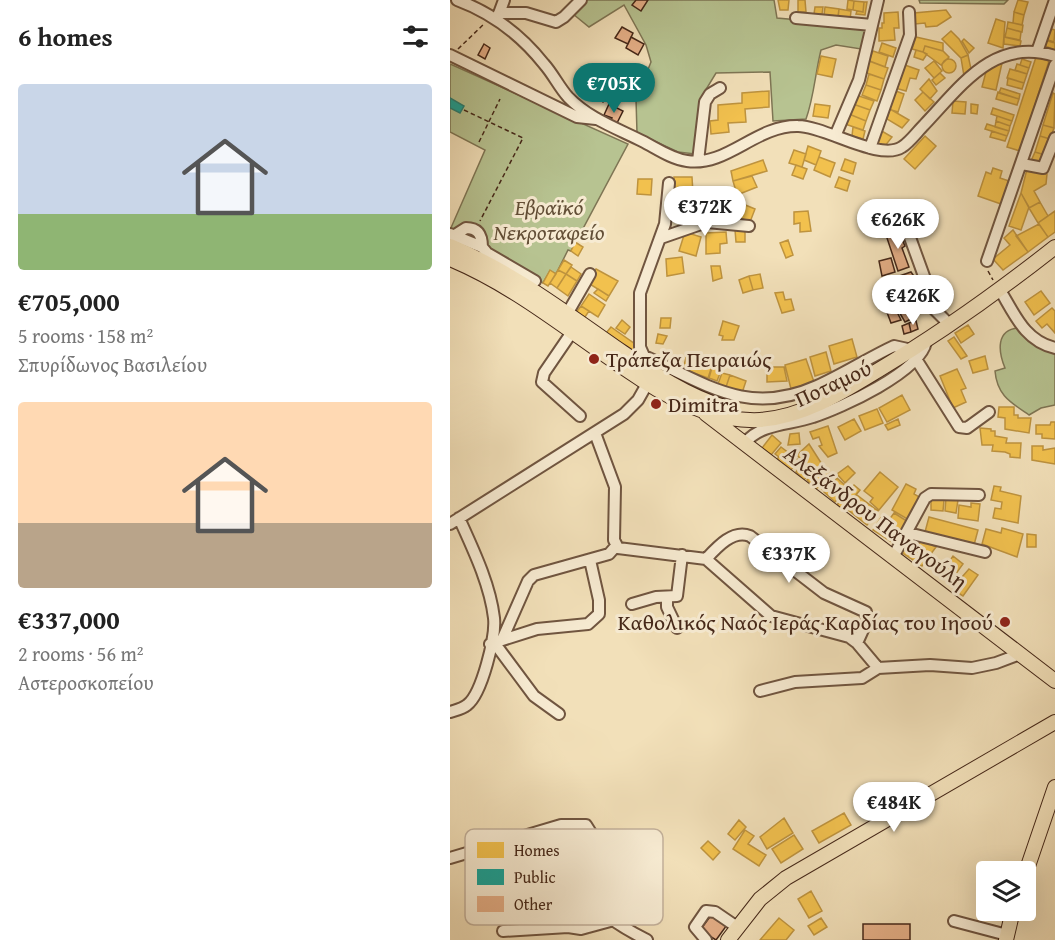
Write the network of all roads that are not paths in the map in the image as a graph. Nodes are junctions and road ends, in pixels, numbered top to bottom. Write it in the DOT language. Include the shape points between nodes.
graph roads {
  1 [pos="457,0"];
  2 [pos="504,0"];
  3 [pos="581,0"];
  4 [pos="878,0"];
  5 [pos="1055,0"];
  6 [pos="909,12"];
  7 [pos="496,16"];
  8 [pos="796,18"];
  9 [pos="872,25"];
  10 [pos="1037,52"];
  11 [pos="450,55"];
  12 [pos="1055,56"];
  13 [pos="1055,65"];
  14 [pos="720,88"];
  15 [pos="596,119"];
  16 [pos="836,134"];
  17 [pos="1055,138"];
  18 [pos="870,148"];
  19 [pos="698,161"];
  20 [pos="1022,164"];
  21 [pos="669,183"];
  22 [pos="749,226"];
  23 [pos="908,232"];
  24 [pos="661,238"];
  25 [pos="460,240"];
  26 [pos="1055,247"];
  27 [pos="450,259"];
  28 [pos="987,261"];
  29 [pos="515,274"];
  30 [pos="590,274"];
  31 [pos="535,281"];
  32 [pos="1000,290"];
  33 [pos="567,314"];
  34 [pos="950,325"];
  35 [pos="572,332"];
  36 [pos="1055,348"];
  37 [pos="914,355"];
  38 [pos="641,359"];
  39 [pos="651,378"];
  40 [pos="699,409"];
  41 [pos="989,412"];
  42 [pos="786,413"];
  43 [pos="580,416"];
  44 [pos="595,434"];
  45 [pos="745,443"];
  46 [pos="979,495"];
  47 [pos="455,521"];
  48 [pos="908,532"];
  49 [pos="616,546"];
  50 [pos="985,552"];
  51 [pos="682,555"];
  52 [pos="893,557"];
  53 [pos="706,559"];
  54 [pos="590,560"];
  55 [pos="667,597"];
  56 [pos="632,604"];
  57 [pos="677,628"];
  58 [pos="502,640"];
  59 [pos="857,643"];
  60 [pos="490,644"];
  61 [pos="1020,654"];
  62 [pos="878,668"];
  63 [pos="1055,681"];
  64 [pos="760,691"];
  65 [pos="450,712"];
  66 [pos="559,714"];
  67 [pos="1055,722"];
  68 [pos="1055,787"];
  69 [pos="548,829"];
  70 [pos="589,829"];
  71 [pos="465,854"];
  72 [pos="450,858"];
  73 [pos="1030,861"];
  74 [pos="954,921"];
  75 [pos="1010,921"];
  76 [pos="595,925"];
  77 [pos="622,925"];
  78 [pos="588,927"];
  79 [pos="737,927"];
  80 [pos="503,931"];
  81 [pos="1006,937"];
  82 [pos="647,940"];
  83 [pos="706,940"];
  84 [pos="728,940"];
  1 -- 7 [label="street"];
  2 -- 7 [label="street"];
  3 -- 7 [label="street" via="556,22 526,14"];
  4 -- 9 [label="street"];
  5 -- 10 [label="street"];
  6 -- 18 [label="street" via="910,35"];
  7 -- 15 [label="street" via="531,47 569,98"];
  8 -- 9 [label="street"];
  9 -- 16 [label="street" via="859,80"];
  10 -- 12 [label="street"];
  10 -- 18 [label="street" via="1011,53 992,60 900,148"];
  11 -- 15 [label="street" via="576,117"];
  13 -- 20 [label="street"];
  14 -- 19 [label="street" via="705,102"];
  15 -- 19 [label="street" via="678,159"];
  16 -- 18 [label="street"];
  16 -- 19 [label="street" via="811,126 782,126 712,159"];
  17 -- 20 [label="street" via="1043,168"];
  20 -- 28 [label="street"];
  21 -- 24 [label="street"];
  22 -- 24 [label="street" via="707,222"];
  23 -- 34 [label="street" via="930,290 925,300"];
  24 -- 38 [label="street" via="640,294"];
  25 -- 29 [label="main road"];
  25 -- 29 [label="street" via="482,247"];
  26 -- 32 [label="main road"];
  27 -- 35 [label="main road" via="512,291"];
  29 -- 31 [label="street"];
  29 -- 33 [label="main road"];
  30 -- 33 [label="street"];
  32 -- 34 [label="main road"];
  32 -- 36 [label="street" via="1028,335 1035,342"];
  33 -- 38 [label="main road"];
  34 -- 37 [label="main road"];
  35 -- 39 [label="main road"];
  35 -- 43 [label="street" via="542,382"];
  37 -- 38 [label="street" via="894,346 816,386 780,399 764,400 720,390"];
  37 -- 41 [label="street" via="959,427 968,428"];
  37 -- 42 [label="main road" via="835,396"];
  37 -- 45 [label="street, Ποταμού" via="856,399 816,416 760,430"];
  38 -- 39 [label="main road"];
  39 -- 40 [label="main road"];
  39 -- 42 [label="main road" via="722,406"];
  39 -- 44 [label="street" via="629,410"];
  40 -- 42 [label="main road" via="757,420"];
  40 -- 45 [label="main road, Αλεξάνδρου Παναγούλη"];
  44 -- 47 [label="street"];
  44 -- 49 [label="street" via="615,487"];
  45 -- 52 [label="main road, Αλεξάνδρου Παναγούλη"];
  46 -- 48 [label="street" via="931,494 925,498"];
  47 -- 60 [label="street" via="475,553 492,608"];
  48 -- 50 [label="street"];
  48 -- 52 [label="street"];
  49 -- 51 [label="street"];
  49 -- 54 [label="street" via="609,554"];
  51 -- 53 [label="street"];
  51 -- 55 [label="street" via="678,594"];
  52 -- 61 [label="main road, Αλεξάνδρου Παναγούλη"];
  53 -- 59 [label="street" via="771,616 840,633"];
  53 -- 59 [label="street" via="729,539 741,534 750,536 824,593 866,612 867,621"];
  54 -- 58 [label="street" via="534,575"];
  54 -- 58 [label="street" via="599,614 588,624 537,629"];
  55 -- 56 [label="street"];
  55 -- 57 [label="street" via="667,607"];
  58 -- 60 [label="street"];
  59 -- 62 [label="street"];
  60 -- 65 [label="street" via="472,700"];
  60 -- 66 [label="street" via="499,649 534,696"];
  61 -- 62 [label="street" via="972,668"];
  61 -- 63 [label="main road, Αλεξάνδρου Παναγούλη"];
  62 -- 64 [label="street" via="862,678 795,682"];
  67 -- 79 [label="main road" via="786,878 760,898"];
  68 -- 73 [label="main road"];
  69 -- 70 [label="street" via="570,823 586,825"];
  71 -- 72 [label="street"];
  74 -- 81 [label="street"];
  75 -- 81 [label="main road"];
  76 -- 78 [label="street"];
  77 -- 82 [label="street"];
  78 -- 80 [label="street"];
  79 -- 83 [label="street" via="706,911 695,927"];
  79 -- 84 [label="main road"];
}
